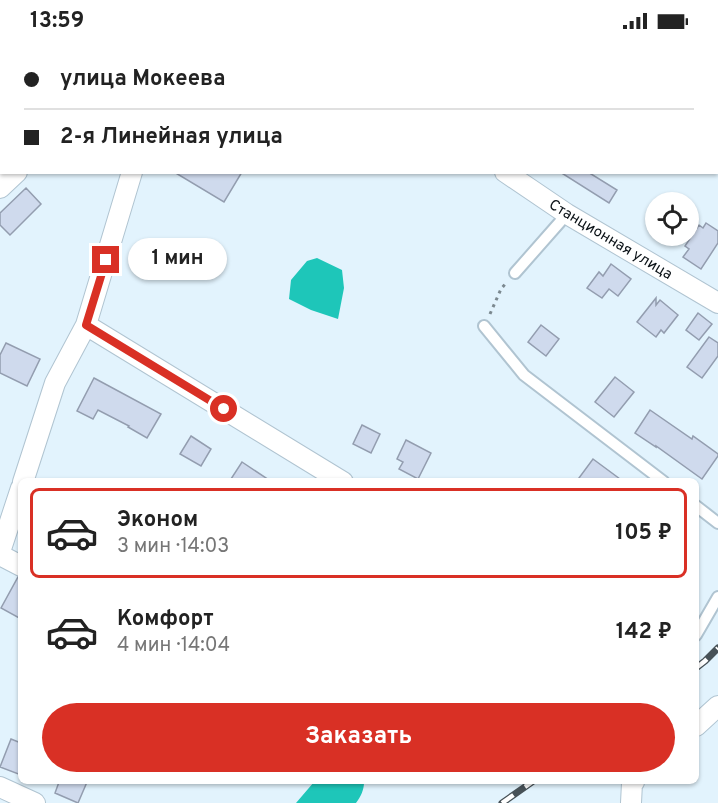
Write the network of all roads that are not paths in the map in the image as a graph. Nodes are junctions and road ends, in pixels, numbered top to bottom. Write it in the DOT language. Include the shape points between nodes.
graph roads {
  1 [pos="15,174"];
  2 [pos="131,174"];
  3 [pos="508,174"];
  4 [pos="0,189"];
  5 [pos="567,214"];
  6 [pos="515,273"];
  7 [pos="718,303"];
  8 [pos="86,325"];
  9 [pos="484,326"];
  10 [pos="24,478"];
  11 [pos="336,478"];
  12 [pos="659,478"];
  13 [pos="18,497"];
  14 [pos="699,508"];
  15 [pos="718,523"];
  16 [pos="0,553"];
  17 [pos="18,564"];
  18 [pos="718,597"];
  19 [pos="699,630"];
  20 [pos="718,706"];
  21 [pos="699,723"];
  22 [pos="632,784"];
  23 [pos="0,787"];
  24 [pos="35,803"];
  25 [pos="630,803"];
  1 -- 4 [label="street"];
  2 -- 8 [label="street"];
  3 -- 5 [label="street, Станционная улица"];
  5 -- 6 [label="lane"];
  5 -- 7 [label="street, Станционная улица"];
  8 -- 10 [label="street" via="55,383"];
  8 -- 11 [label="street"];
  9 -- 12 [label="lane" via="524,375"];
  13 -- 16 [label="street"];
  14 -- 15 [label="lane"];
  16 -- 17 [label="street"];
  18 -- 19 [label="lane"];
  20 -- 21 [label="street"];
  22 -- 25 [label="street"];
  23 -- 24 [label="street"];
}
